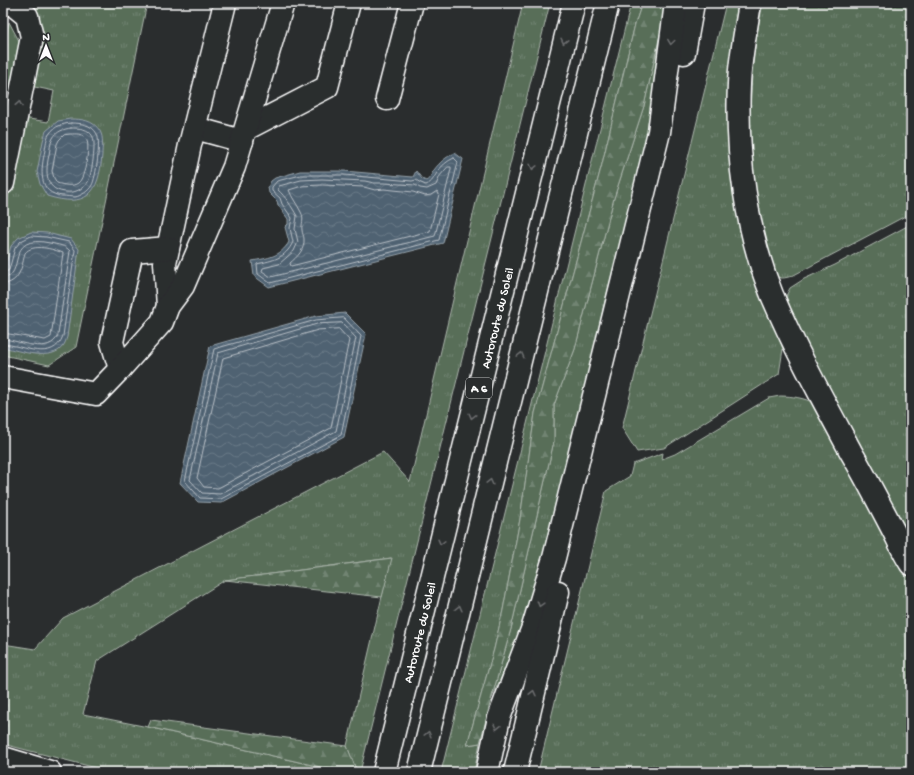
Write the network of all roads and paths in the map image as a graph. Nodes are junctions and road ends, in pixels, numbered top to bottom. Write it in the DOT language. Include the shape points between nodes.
graph roads {
  1 [pos="11,3"];
  2 [pos="225,3"];
  3 [pos="283,3"];
  4 [pos="350,3"];
  5 [pos="412,3"];
  6 [pos="574,3"];
  7 [pos="608,3"];
  8 [pos="676,3"];
  9 [pos="693,3"];
  10 [pos="750,3"];
  11 [pos="387,99"];
  12 [pos="194,128"];
  13 [pos="244,135"];
  14 [pos="3,183"];
  15 [pos="168,248"];
  16 [pos="168,306"];
  17 [pos="120,370"];
  18 [pos="3,377"];
  19 [pos="911,564"];
  20 [pos="3,758"];
  21 [pos="50,772"];
  22 [pos="384,772"];
  23 [pos="419,772"];
  24 [pos="487,772"];
  25 [pos="515,772"];
  14 -- 1 [label="main road, one-way" via="32,37 27,16"];
  2 -- 12 [label="main road"];
  3 -- 13 [label="main road"];
  4 -- 13 [label="main road" via="327,87"];
  5 -- 11 [label="main road"];
  6 -- 22 [label="main road, Autoroute du Soleil / A 6, one-way"];
  23 -- 7 [label="main road, A 6, one-way"];
  8 -- 24 [label="main road, one-way" via="659,132 554,558 533,627 499,718"];
  25 -- 9 [label="main road, one-way" via="651,215"];
  10 -- 19 [label="main road" via="739,84 740,131 746,193 759,255 772,294 807,371"];
  12 -- 13 [label="main road"];
  12 -- 15 [label="main road"];
  13 -- 16 [label="main road" via="234,167 183,286"];
  15 -- 16 [label="main road" via="165,263"];
  15 -- 17 [label="main road" via="132,251 112,342"];
  16 -- 17 [label="main road" via="162,322"];
  17 -- 18 [label="main road" via="96,394"];
  20 -- 21 [label="main road"];
}
